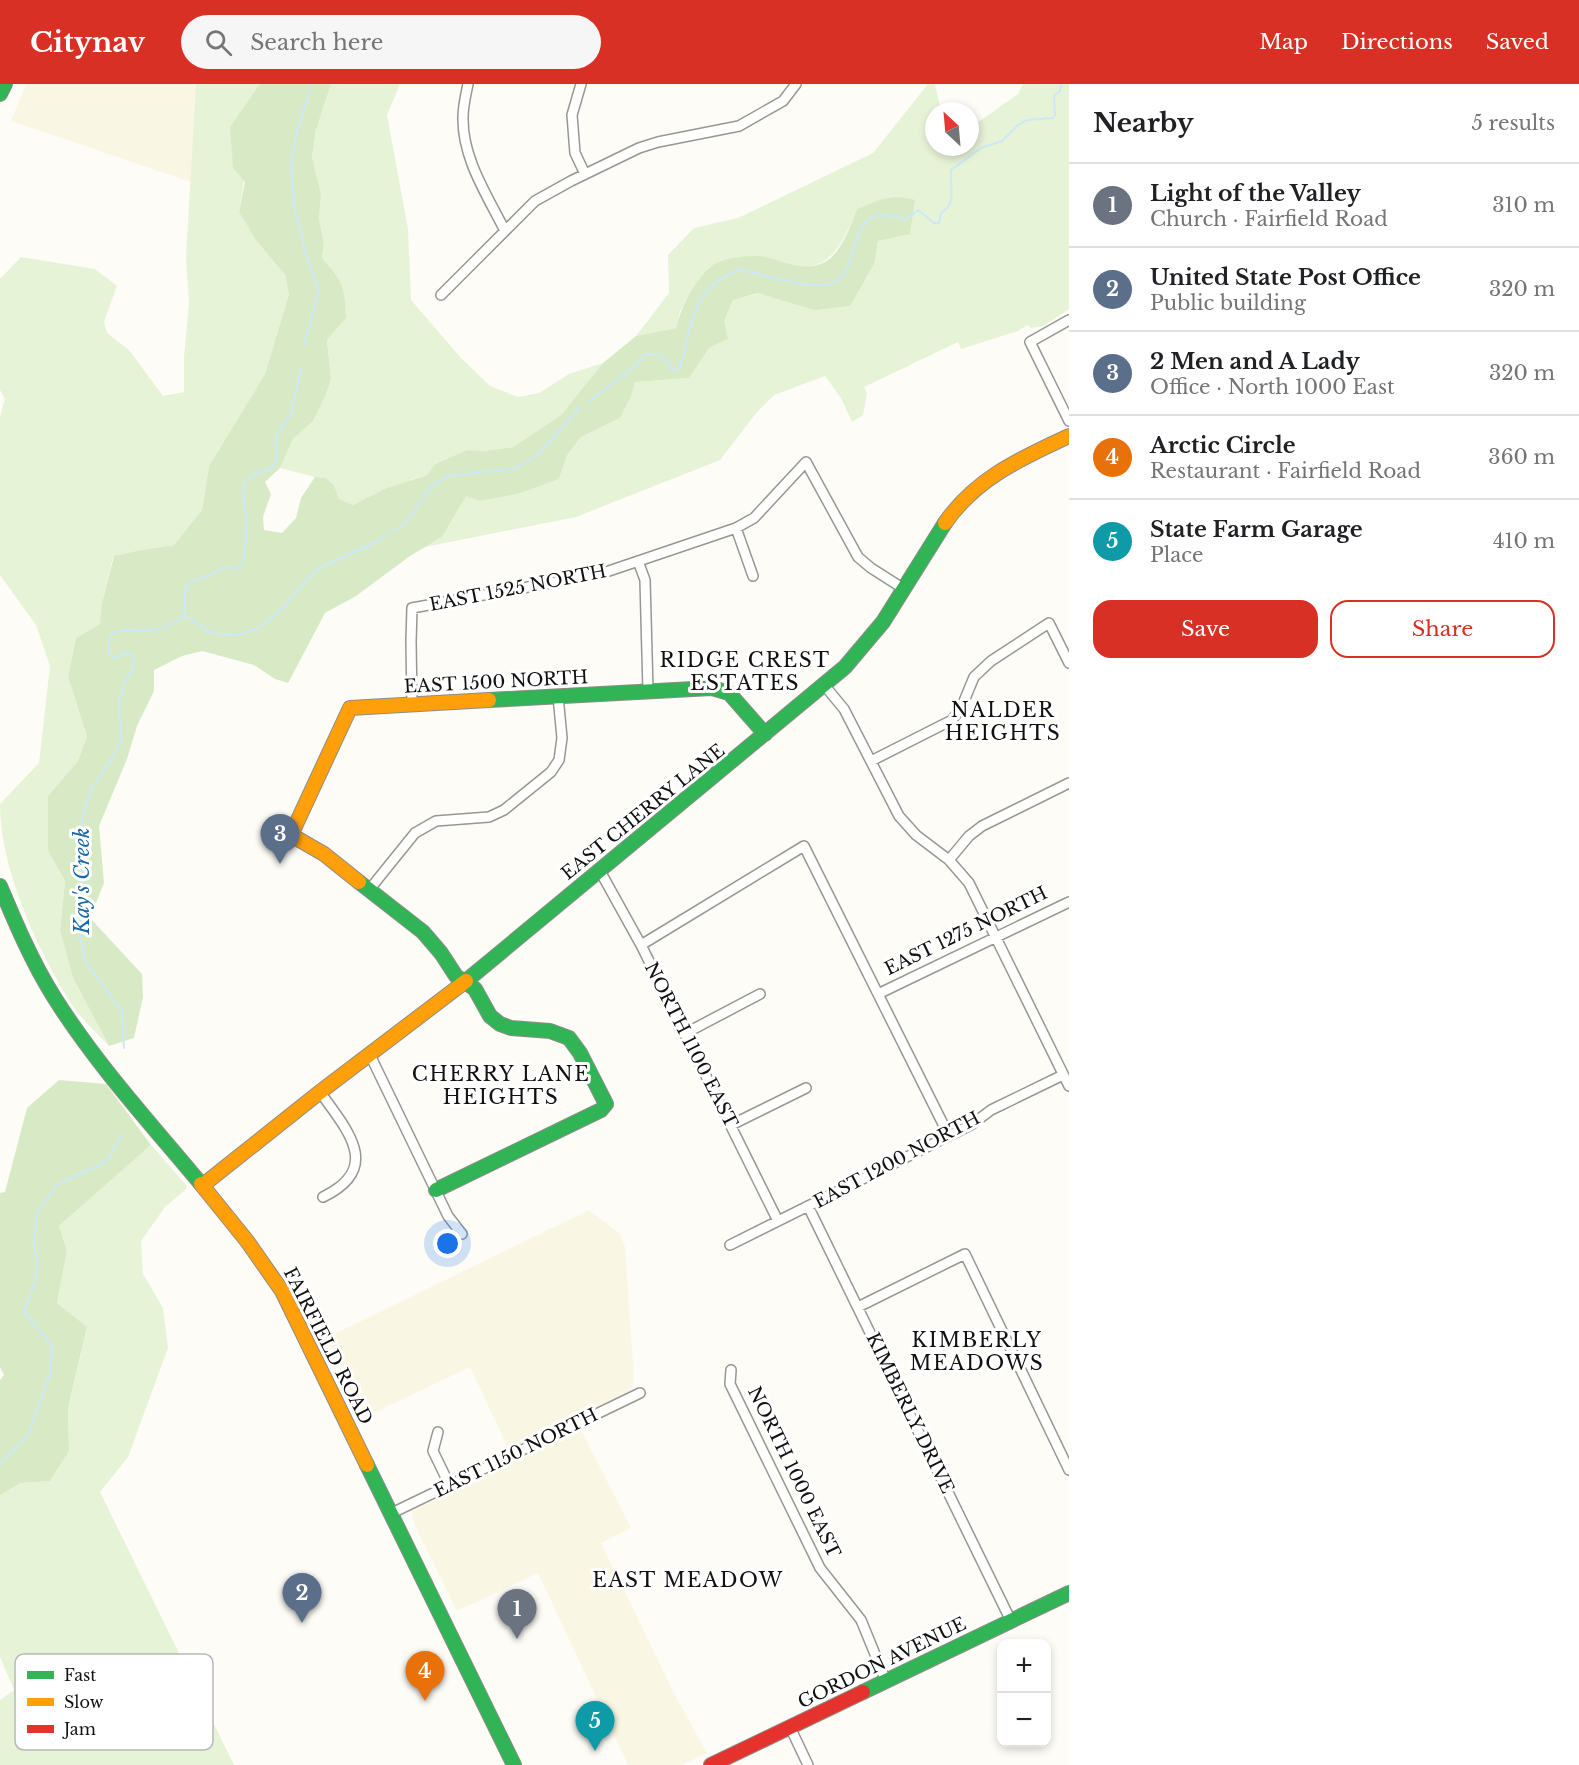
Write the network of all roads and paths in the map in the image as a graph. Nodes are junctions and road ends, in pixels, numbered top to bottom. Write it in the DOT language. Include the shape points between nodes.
graph roads {
  1 [pos="5,84"];
  2 [pos="468,84"];
  3 [pos="581,84"];
  4 [pos="796,84"];
  5 [pos="0,94"];
  6 [pos="585,174"];
  7 [pos="505,231"];
  8 [pos="441,295"];
  9 [pos="1069,320"];
  10 [pos="1069,422"];
  11 [pos="1069,436"];
  12 [pos="736,528"];
  13 [pos="638,561"];
  14 [pos="753,576"];
  15 [pos="904,589"];
  16 [pos="1069,663"];
  17 [pos="824,685"];
  18 [pos="648,691"];
  19 [pos="558,696"];
  20 [pos="412,705"];
  21 [pos="765,734"];
  22 [pos="871,761"];
  23 [pos="1069,783"];
  24 [pos="949,860"];
  25 [pos="600,871"];
  26 [pos="0,886"];
  27 [pos="369,890"];
  28 [pos="1069,902"];
  29 [pos="995,937"];
  30 [pos="641,945"];
  31 [pos="464,983"];
  32 [pos="760,994"];
  33 [pos="878,994"];
  34 [pos="684,1034"];
  35 [pos="370,1055"];
  36 [pos="1063,1075"];
  37 [pos="1069,1086"];
  38 [pos="806,1088"];
  39 [pos="320,1092"];
  40 [pos="731,1125"];
  41 [pos="949,1136"];
  42 [pos="203,1185"];
  43 [pos="436,1190"];
  44 [pos="324,1197"];
  45 [pos="808,1206"];
  46 [pos="778,1221"];
  47 [pos="462,1234"];
  48 [pos="730,1245"];
  49 [pos="858,1307"];
  50 [pos="730,1370"];
  51 [pos="640,1393"];
  52 [pos="438,1432"];
  53 [pos="1069,1470"];
  54 [pos="449,1484"];
  55 [pos="392,1513"];
  56 [pos="1069,1593"];
  57 [pos="1011,1621"];
  58 [pos="886,1681"];
  59 [pos="790,1727"];
  60 [pos="514,1765"];
  61 [pos="711,1765"];
  62 [pos="808,1765"];
  1 -- 5 [label="street"];
  2 -- 7 [label="street" via="463,116 466,147"];
  3 -- 6 [label="street" via="572,115 575,153"];
  4 -- 6 [label="street" via="783,101 739,126 658,142"];
  6 -- 7 [label="street" via="535,201"];
  7 -- 8 [label="street"];
  9 -- 10 [label="street" via="1030,342"];
  11 -- 15 [label="street, EAST CHERRY LANE" via="1010,464 973,490 938,532"];
  12 -- 13 [label="street, EAST 1525 NORTH"];
  12 -- 14 [label="street"];
  12 -- 15 [label="street, EAST 1525 NORTH" via="754,518 806,462 858,557"];
  13 -- 18 [label="street" via="645,580"];
  13 -- 20 [label="street, EAST 1525 NORTH" via="600,574 412,608"];
  15 -- 17 [label="street, EAST CHERRY LANE" via="863,650"];
  16 -- 22 [label="street" via="1050,623 974,677 952,720"];
  17 -- 21 [label="street, EAST CHERRY LANE"];
  17 -- 22 [label="street" via="844,709"];
  18 -- 19 [label="street, EAST 1500 NORTH"];
  18 -- 21 [label="street, EAST 1500 NORTH" via="712,688 729,693"];
  19 -- 20 [label="street, EAST 1500 NORTH"];
  19 -- 27 [label="street" via="560,760 551,772 504,810 489,817 436,821 415,833"];
  20 -- 27 [label="street, EAST 1500 NORTH" via="350,708 291,835 324,854"];
  21 -- 25 [label="street, EAST CHERRY LANE"];
  22 -- 24 [label="street" via="899,816 916,835"];
  23 -- 24 [label="street" via="982,825"];
  24 -- 29 [label="street" via="969,883"];
  25 -- 30 [label="street, NORTH 1100 EAST"];
  25 -- 31 [label="street, EAST CHERRY LANE"];
  26 -- 42 [label="street, FAIRFIELD ROAD" via="22,941 54,998 118,1086"];
  27 -- 31 [label="street" via="423,932"];
  28 -- 29 [label="street, EAST 1275 NORTH"];
  29 -- 33 [label="street, EAST 1275 NORTH"];
  29 -- 36 [label="street"];
  30 -- 33 [label="street" via="804,846"];
  30 -- 34 [label="street, NORTH 1100 EAST"];
  31 -- 35 [label="street, EAST CHERRY LANE"];
  31 -- 43 [label="street" via="475,989 490,1017 500,1024 550,1031 569,1038 606,1104 601,1110"];
  32 -- 34 [label="street"];
  33 -- 41 [label="street"];
  34 -- 40 [label="street, NORTH 1100 EAST"];
  35 -- 39 [label="street, EAST CHERRY LANE"];
  35 -- 43 [label="street"];
  36 -- 37 [label="street"];
  36 -- 41 [label="street, EAST 1200 NORTH" via="990,1110"];
  38 -- 40 [label="street"];
  39 -- 42 [label="street, EAST CHERRY LANE"];
  39 -- 44 [label="street" via="356,1148 355,1169 348,1181"];
  40 -- 46 [label="street, NORTH 1100 EAST"];
  41 -- 45 [label="street, EAST 1200 NORTH"];
  42 -- 55 [label="street, FAIRFIELD ROAD" via="252,1246 282,1292"];
  43 -- 47 [label="street"];
  45 -- 46 [label="street, EAST 1200 NORTH"];
  45 -- 49 [label="street, KIMBERLY DRIVE"];
  46 -- 48 [label="street, EAST 1200 NORTH"];
  49 -- 53 [label="street" via="965,1254"];
  49 -- 57 [label="street, KIMBERLY DRIVE"];
  50 -- 58 [label="street, NORTH 1000 EAST" via="730,1384 820,1568 861,1620"];
  51 -- 54 [label="street, EAST 1150 NORTH"];
  52 -- 54 [label="street" via="433,1451"];
  54 -- 55 [label="street, EAST 1150 NORTH"];
  55 -- 60 [label="street, FAIRFIELD ROAD"];
  56 -- 57 [label="street, GORDON AVENUE"];
  57 -- 58 [label="street, GORDON AVENUE"];
  58 -- 59 [label="street, GORDON AVENUE"];
  59 -- 61 [label="street, GORDON AVENUE"];
  59 -- 62 [label="street"];
}
